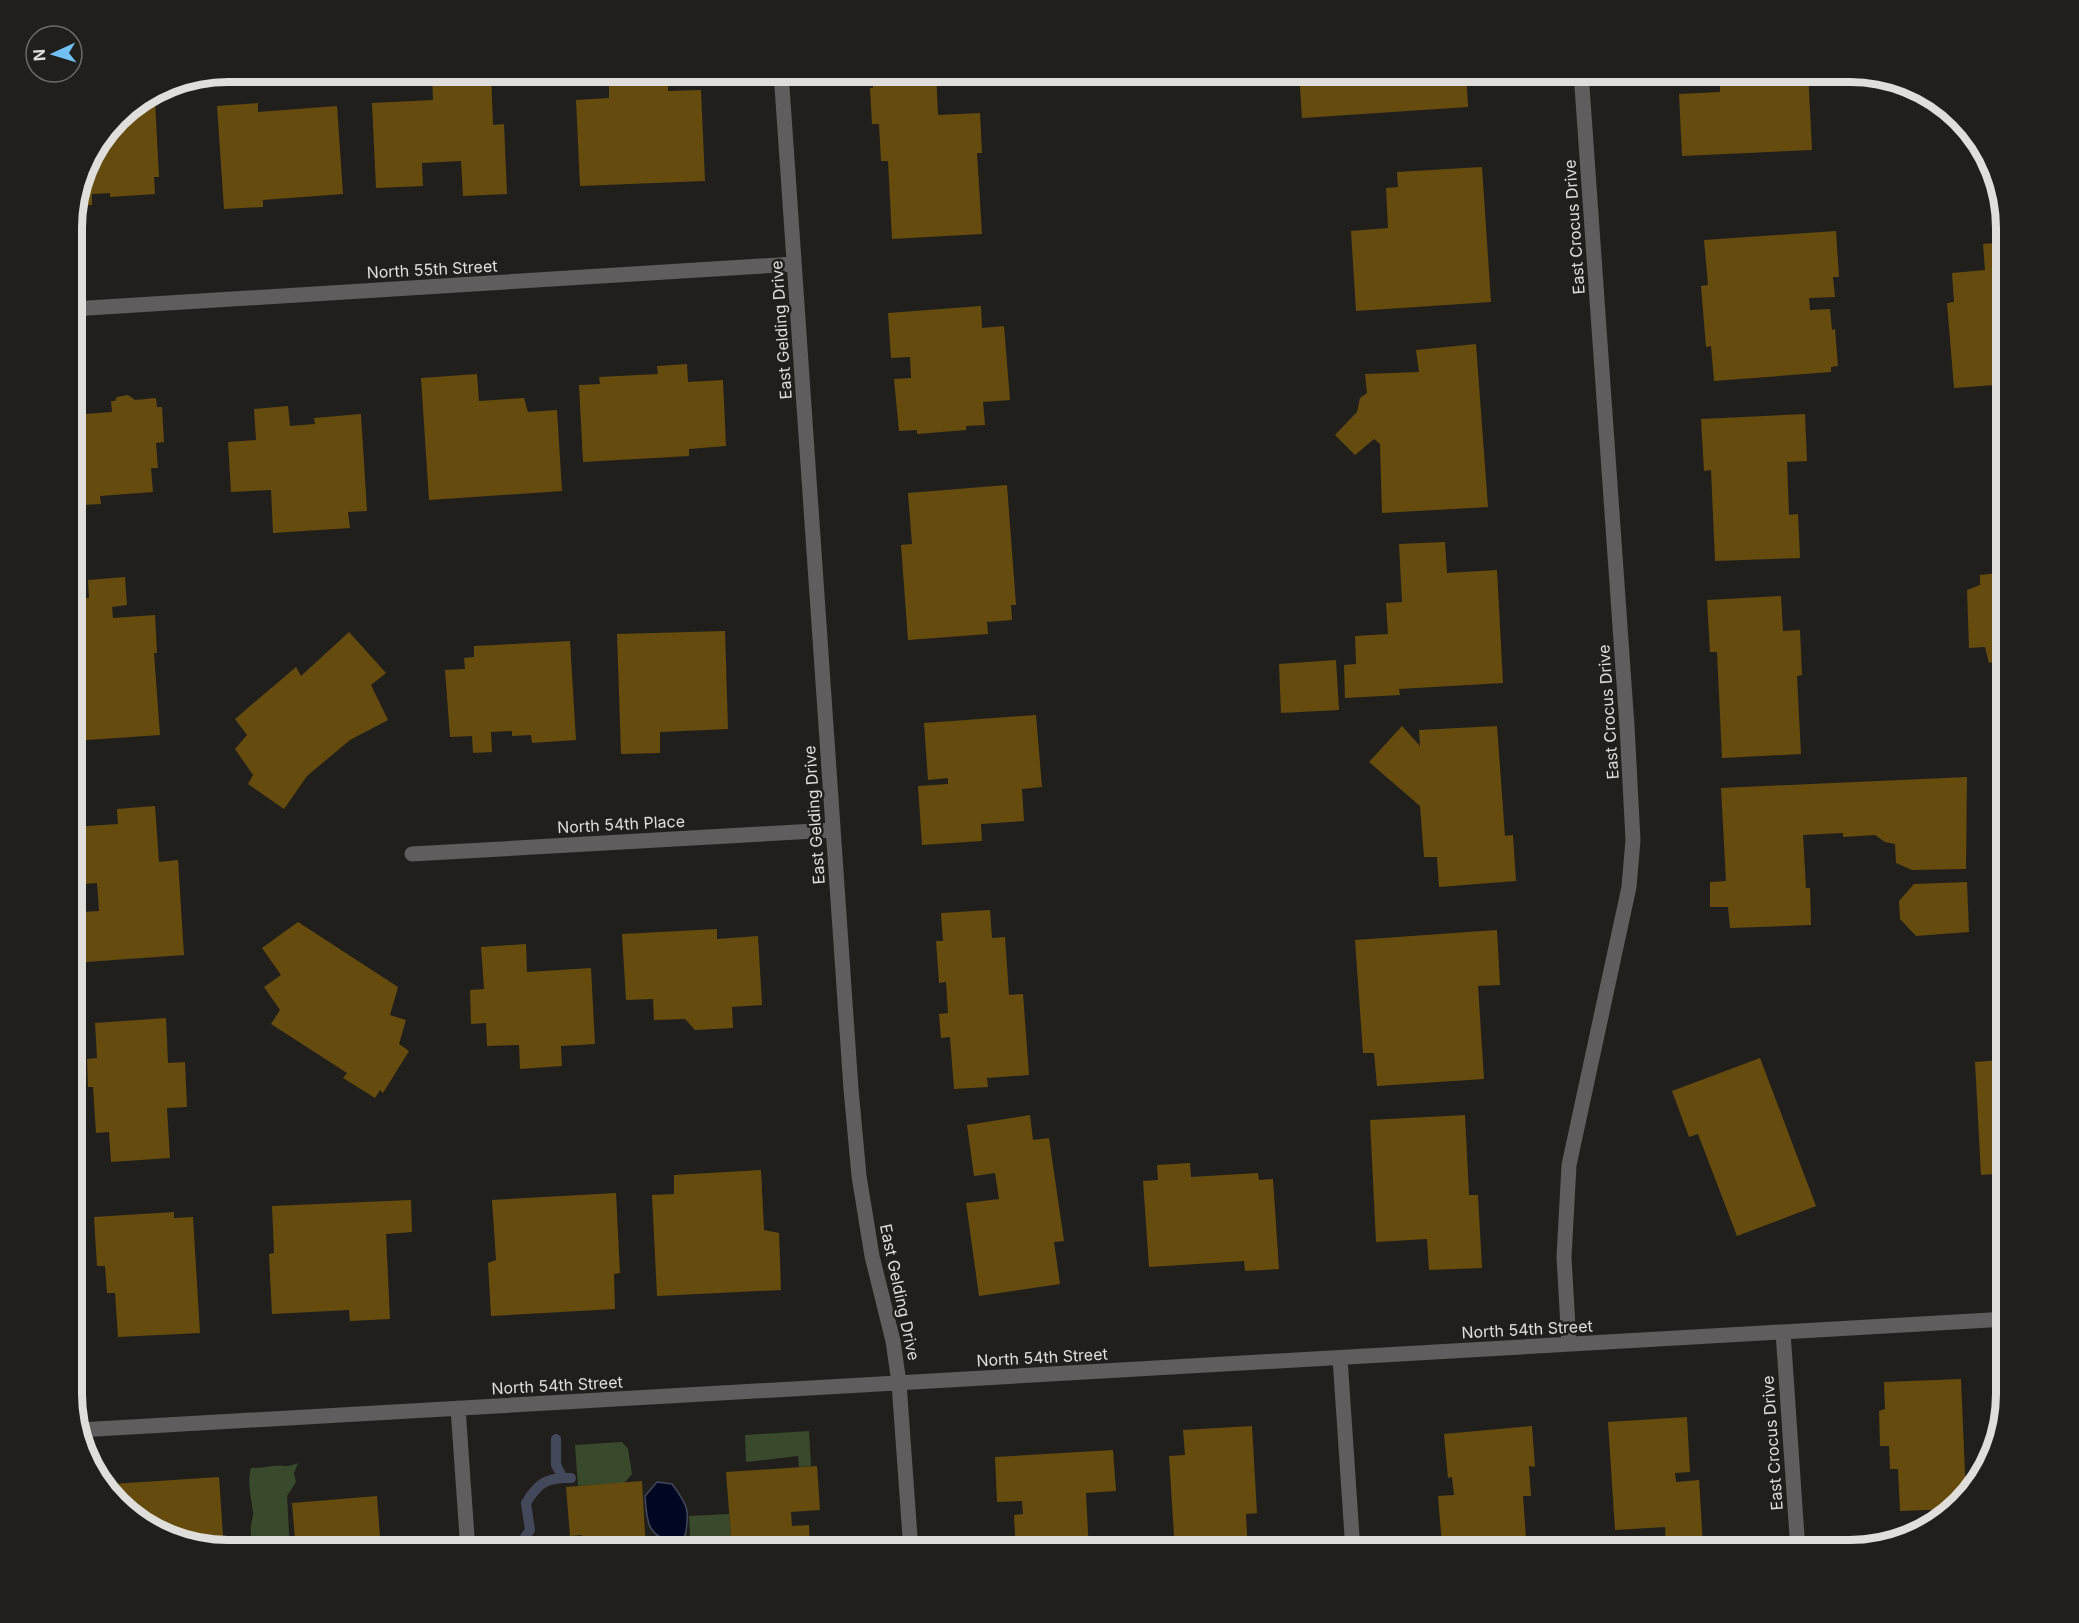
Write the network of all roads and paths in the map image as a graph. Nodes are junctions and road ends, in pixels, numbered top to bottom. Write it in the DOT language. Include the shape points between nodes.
graph roads {
  1 [pos="782,82"];
  2 [pos="1582,82"];
  3 [pos="794,264"];
  4 [pos="83,308"];
  5 [pos="832,830"];
  6 [pos="412,854"];
  7 [pos="1996,1320"];
  8 [pos="1782,1332"];
  9 [pos="1569,1344"];
  10 [pos="1340,1358"];
  11 [pos="899,1383"];
  12 [pos="458,1408"];
  13 [pos="87,1430"];
  14 [pos="467,1540"];
  15 [pos="910,1540"];
  16 [pos="1352,1540"];
  17 [pos="1797,1540"];
  1 -- 3 [label="street, East Gelding Drive"];
  2 -- 9 [label="street, East Crocus Drive" via="1633,840 1629,887 1569,1165 1564,1257"];
  3 -- 4 [label="street, North 55th Street"];
  3 -- 5 [label="street, East Gelding Drive"];
  5 -- 6 [label="street, North 54th Place"];
  5 -- 11 [label="street, East Gelding Drive" via="859,1176"];
  7 -- 8 [label="street, North 54th Street"];
  8 -- 9 [label="street, North 54th Street"];
  8 -- 17 [label="street, East Crocus Drive"];
  9 -- 10 [label="street, North 54th Street"];
  10 -- 11 [label="street, North 54th Street"];
  10 -- 16 [label="street"];
  11 -- 12 [label="street, North 54th Street"];
  11 -- 15 [label="street, East Gelding Drive"];
  12 -- 13 [label="street, North 54th Street"];
  12 -- 14 [label="street"];
}
